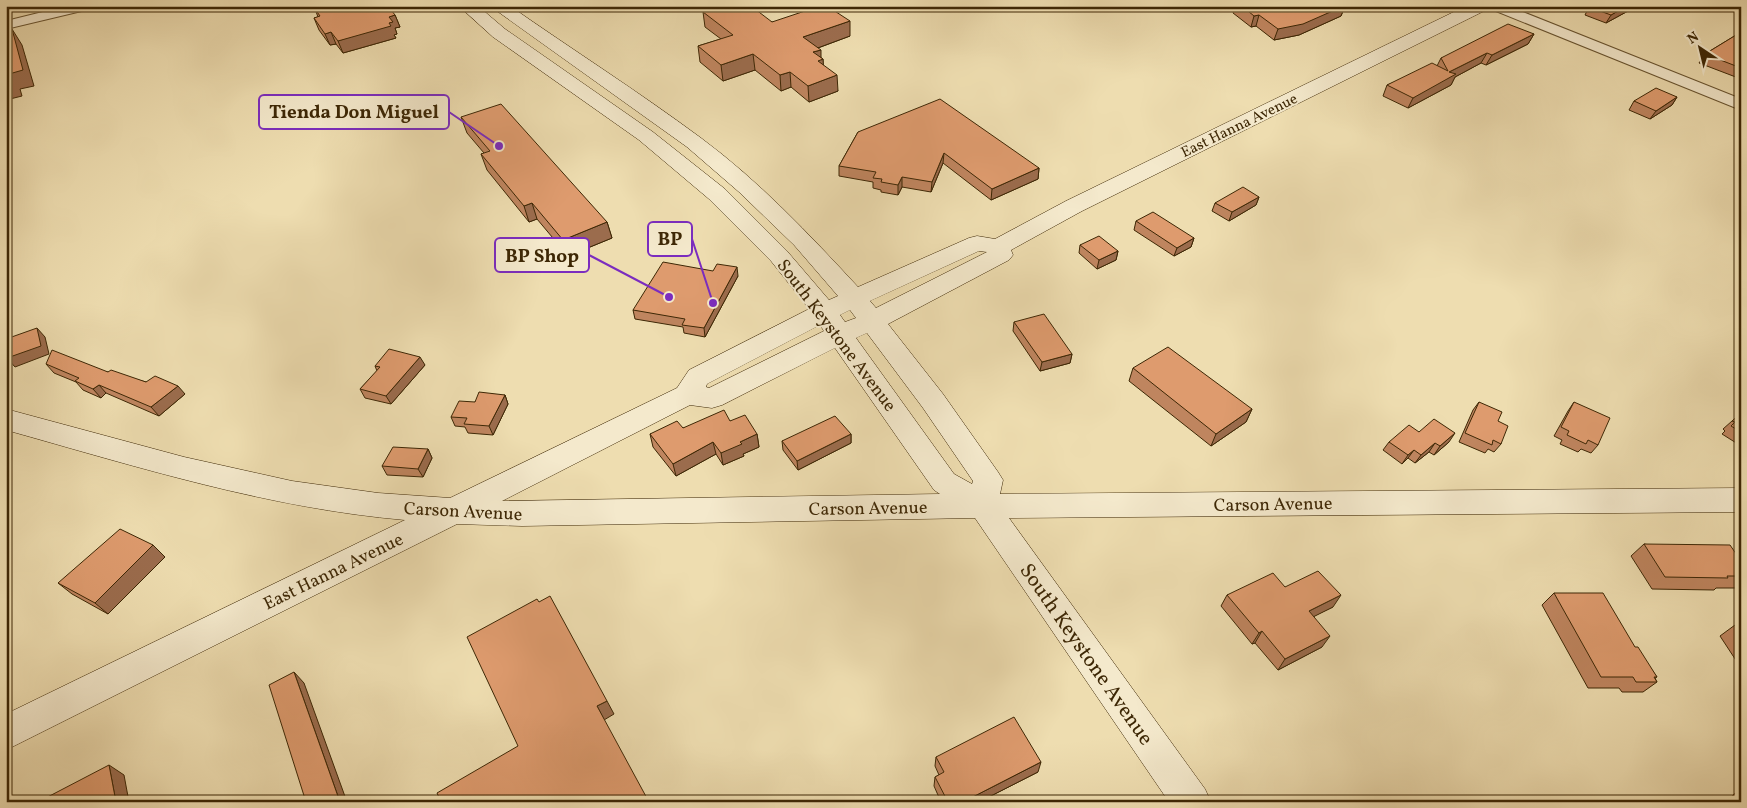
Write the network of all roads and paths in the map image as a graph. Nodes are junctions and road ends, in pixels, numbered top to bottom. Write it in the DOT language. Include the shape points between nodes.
graph roads {
  1 [pos="85,6"];
  2 [pos="467,6"];
  3 [pos="498,6"];
  4 [pos="1480,6"];
  5 [pos="1496,6"];
  6 [pos="6,25"];
  7 [pos="588,70"];
  8 [pos="565,80"];
  9 [pos="1741,106"];
  10 [pos="863,310"];
  11 [pos="831,324"];
  12 [pos="6,419"];
  13 [pos="1739,503"];
  14 [pos="983,506"];
  15 [pos="452,512"];
  16 [pos="6,733"];
  17 [pos="1192,802"];
  1 -- 6 [label="street"];
  2 -- 8 [label="main road, South Keystone Avenue"];
  3 -- 7 [label="main road, South Keystone Avenue"];
  4 -- 10 [label="main road, East Hanna Avenue" via="1074,206 998,247 976,243 952,253"];
  5 -- 9 [label="street"];
  7 -- 8 [label="main road"];
  7 -- 10 [label="main road, South Keystone Avenue" via="712,156 802,240"];
  8 -- 11 [label="main road, South Keystone Avenue" via="646,136 717,194 791,270"];
  10 -- 11 [label="main road, East Hanna Avenue"];
  10 -- 14 [label="main road, South Keystone Avenue" via="988,480"];
  11 -- 14 [label="main road, South Keystone Avenue" via="944,482"];
  11 -- 15 [label="main road, East Hanna Avenue" via="712,398 687,395"];
  12 -- 15 [label="main road, Carson Avenue" via="212,475 293,493 392,508"];
  13 -- 14 [label="main road, Carson Avenue"];
  14 -- 15 [label="main road, Carson Avenue" via="522,514"];
  14 -- 17 [label="main road, South Keystone Avenue"];
  15 -- 16 [label="main road, East Hanna Avenue"];
}
